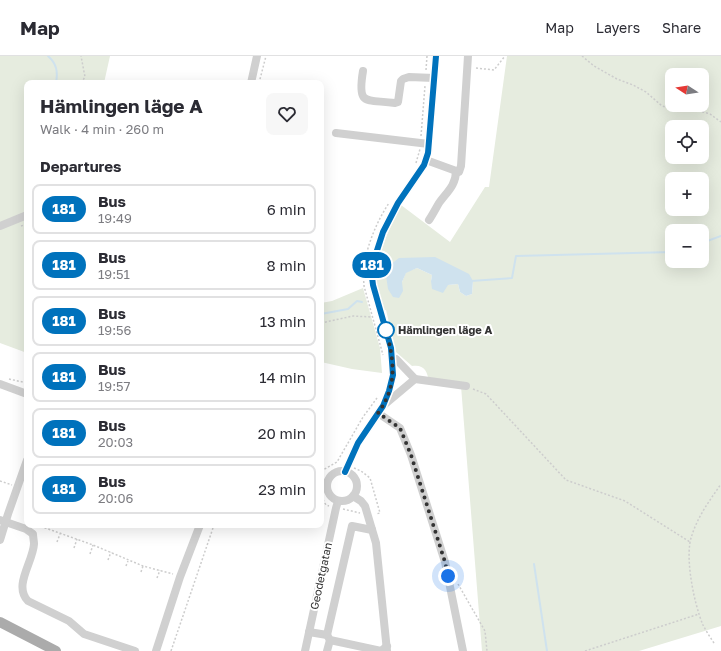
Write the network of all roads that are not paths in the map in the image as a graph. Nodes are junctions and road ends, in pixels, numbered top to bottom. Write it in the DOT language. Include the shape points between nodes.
graph roads {
  1 [pos="257,56"];
  2 [pos="436,56"];
  3 [pos="468,56"];
  4 [pos="363,70"];
  5 [pos="430,78"];
  6 [pos="252,80"];
  7 [pos="336,133"];
  8 [pos="425,144"];
  9 [pos="426,160"];
  10 [pos="456,171"];
  11 [pos="24,216"];
  12 [pos="430,220"];
  13 [pos="0,226"];
  14 [pos="389,360"];
  15 [pos="415,379"];
  16 [pos="0,384"];
  17 [pos="466,386"];
  18 [pos="24,393"];
  19 [pos="383,406"];
  20 [pos="378,413"];
  21 [pos="24,468"];
  22 [pos="346,468"];
  23 [pos="324,482"];
  24 [pos="353,496"];
  25 [pos="338,501"];
  26 [pos="3,521"];
  27 [pos="199,528"];
  28 [pos="372,530"];
  29 [pos="0,540"];
  30 [pos="0,622"];
  31 [pos="309,632"];
  32 [pos="328,638"];
  33 [pos="39,642"];
  34 [pos="384,650"];
  35 [pos="53,651"];
  36 [pos="56,651"];
  37 [pos="135,651"];
  38 [pos="156,651"];
  39 [pos="305,651"];
  40 [pos="326,651"];
  41 [pos="332,651"];
  42 [pos="463,651"];
  1 -- 6 [label="street"];
  2 -- 5 [label="street"];
  3 -- 10 [label="street" via="461,166 459,172"];
  4 -- 5 [label="street" via="361,90 364,99 370,101 398,102 402,79"];
  5 -- 8 [label="street"];
  7 -- 8 [label="street"];
  8 -- 9 [label="street"];
  9 -- 10 [label="street"];
  9 -- 14 [label="street" via="383,232 371,269 391,348"];
  10 -- 12 [label="street" via="456,178"];
  11 -- 13 [label="street"];
  14 -- 15 [label="street" via="396,359"];
  14 -- 19 [label="street" via="393,375"];
  15 -- 17 [label="street"];
  15 -- 19 [label="street"];
  16 -- 18 [label="street"];
  19 -- 20 [label="street"];
  20 -- 22 [label="street" via="358,443"];
  20 -- 42 [label="street" via="400,428 411,455 445,562"];
  21 -- 26 [label="street"];
  22 -- 23 [label="street"];
  22 -- 24 [label="street" via="356,483 357,488"];
  23 -- 25 [label="street" via="330,496"];
  24 -- 25 [label="street"];
  24 -- 28 [label="street" via="361,500 365,506"];
  25 -- 31 [label="street, Geodetgatan"];
  26 -- 29 [label="street"];
  26 -- 37 [label="street" via="33,534 34,544 22,589 28,601 69,620 84,634"];
  27 -- 38 [label="street"];
  28 -- 32 [label="street" via="352,526"];
  28 -- 34 [label="street" via="376,543"];
  30 -- 33 [label="main road"];
  31 -- 32 [label="street"];
  31 -- 39 [label="street, Geodetgatan"];
  32 -- 34 [label="street"];
  32 -- 40 [label="street"];
  32 -- 41 [label="street"];
  33 -- 35 [label="main road"];
  33 -- 36 [label="main road"];
}
